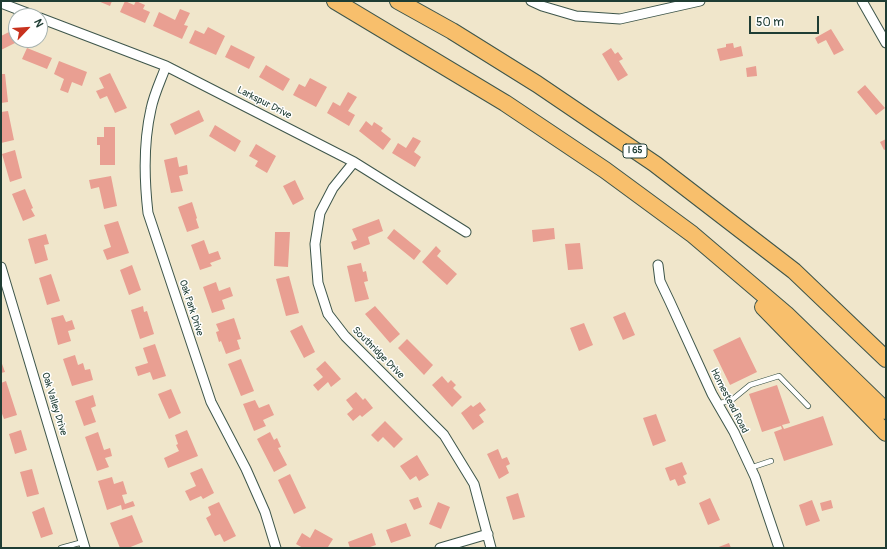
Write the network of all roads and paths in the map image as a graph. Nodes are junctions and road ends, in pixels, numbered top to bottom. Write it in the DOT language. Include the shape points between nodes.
graph roads {
  1 [pos="336,1"];
  2 [pos="398,1"];
  3 [pos="531,1"];
  4 [pos="700,1"];
  5 [pos="862,1"];
  6 [pos="1,3"];
  7 [pos="541,4"];
  8 [pos="14,8"];
  9 [pos="48,21"];
  10 [pos="886,43"];
  11 [pos="166,66"];
  12 [pos="354,162"];
  13 [pos="466,232"];
  14 [pos="692,234"];
  15 [pos="658,265"];
  16 [pos="1,267"];
  17 [pos="854,327"];
  18 [pos="886,354"];
  19 [pos="886,359"];
  20 [pos="718,404"];
  21 [pos="808,406"];
  22 [pos="886,411"];
  23 [pos="886,433"];
  24 [pos="771,461"];
  25 [pos="750,468"];
  26 [pos="488,534"];
  27 [pos="84,545"];
  28 [pos="61,548"];
  29 [pos="276,548"];
  30 [pos="440,548"];
  31 [pos="491,548"];
  32 [pos="779,548"];
  1 -- 14 [label="highway" via="505,103 605,170"];
  2 -- 17 [label="highway, I 65" via="537,84 655,164 794,271"];
  3 -- 7 [label="street"];
  4 -- 7 [label="street" via="620,19 576,16"];
  5 -- 10 [label="street"];
  6 -- 8 [label="street"];
  9 -- 11 [label="street, Larkspur Drive"];
  11 -- 12 [label="street, Larkspur Drive"];
  11 -- 29 [label="street, Oak Park Drive" via="151,108 145,143 148,213 211,402 246,469 265,512"];
  12 -- 13 [label="street, Larkspur Drive"];
  12 -- 26 [label="street, Southridge Drive" via="333,188 320,213 314,244 318,282 328,314 345,336 444,435 474,484"];
  14 -- 22 [label="highway" via="786,314"];
  14 -- 23 [label="highway"];
  15 -- 20 [label="street, Homestead Road" via="660,281"];
  16 -- 27 [label="street, Oak Valley Drive"];
  17 -- 18 [label="highway"];
  17 -- 19 [label="highway, I 65"];
  20 -- 21 [label="lane" via="733,399 750,385 779,376"];
  20 -- 25 [label="street, Homestead Road"];
  24 -- 25 [label="lane"];
  25 -- 32 [label="street, Homestead Road"];
  26 -- 30 [label="street"];
  26 -- 31 [label="street, Southridge Drive"];
  27 -- 28 [label="lane"];
}
